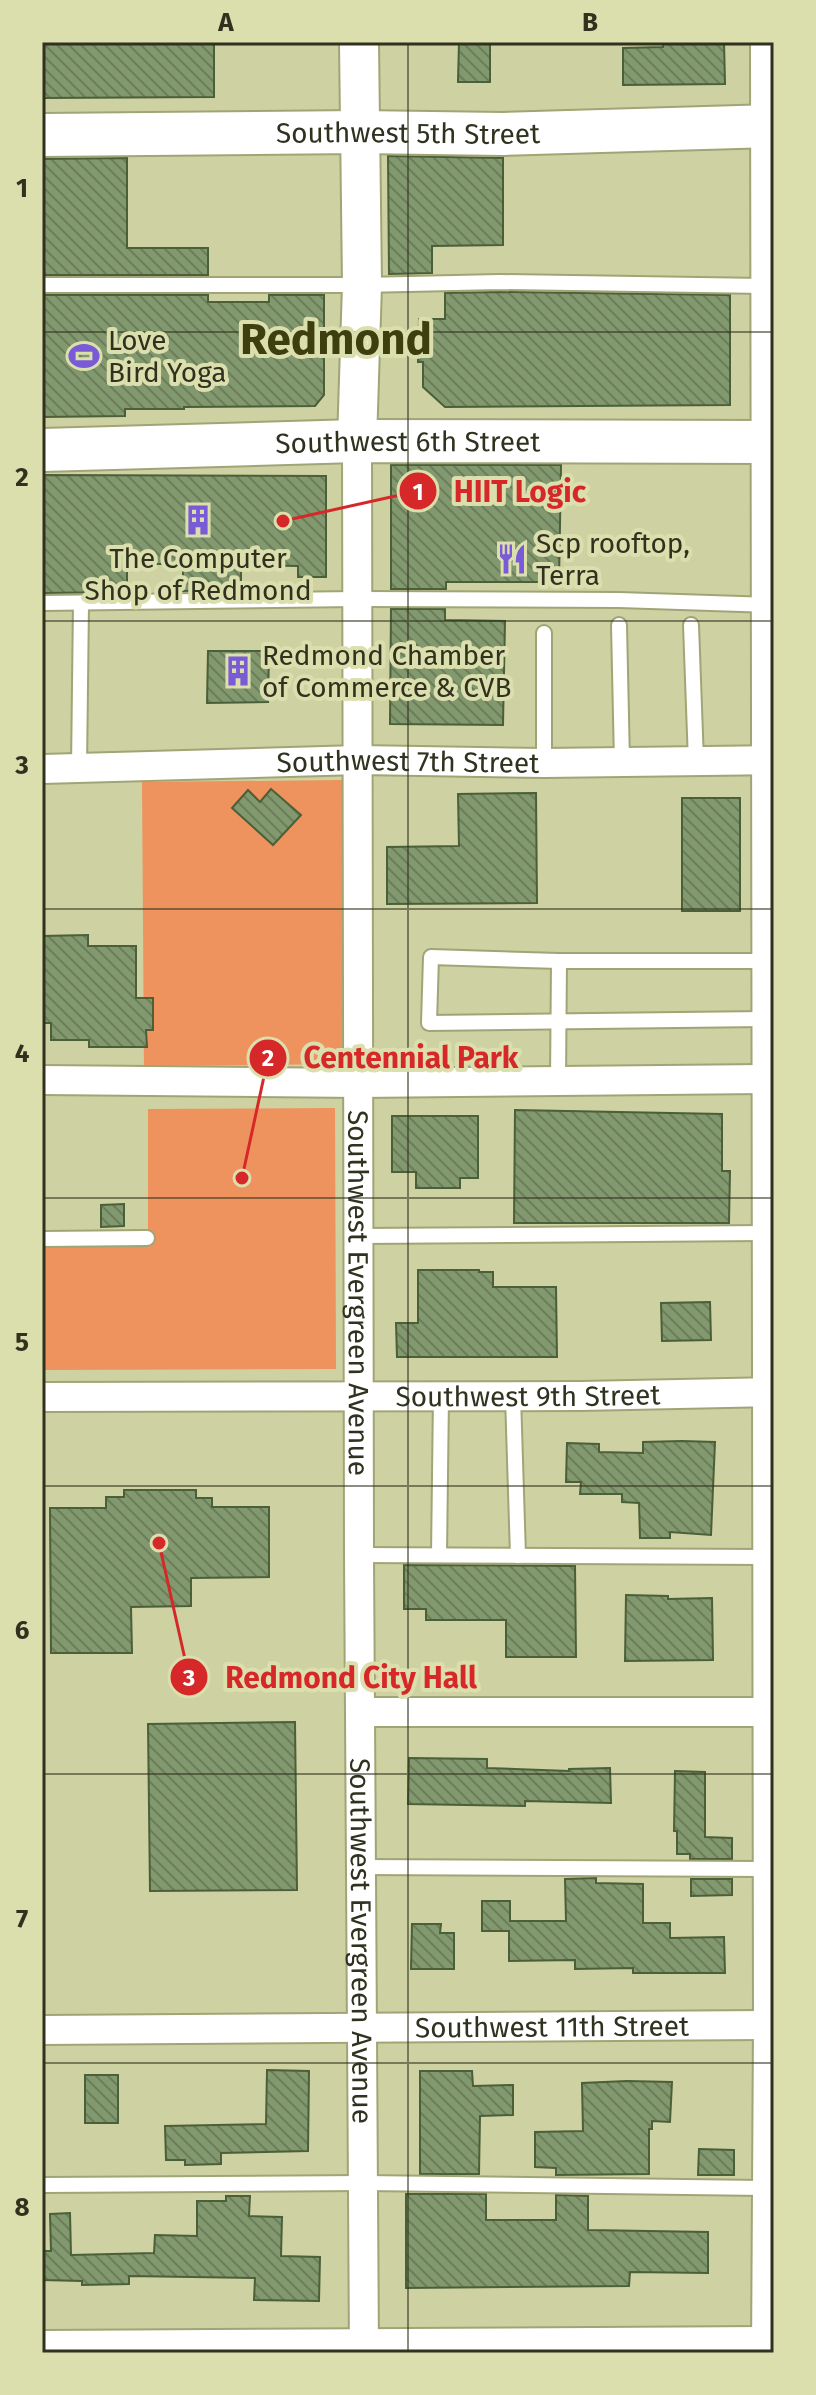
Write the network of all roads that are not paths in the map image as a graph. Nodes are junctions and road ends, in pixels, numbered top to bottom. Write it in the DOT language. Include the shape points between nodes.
graph roads {
  1 [pos="359,42"];
  2 [pos="765,42"];
  3 [pos="770,126"];
  4 [pos="359,132"];
  5 [pos="42,135"];
  6 [pos="42,285"];
  7 [pos="362,285"];
  8 [pos="770,286"];
  9 [pos="357,441"];
  10 [pos="770,442"];
  11 [pos="42,450"];
  12 [pos="770,594"];
  13 [pos="357,599"];
  14 [pos="42,603"];
  15 [pos="81,603"];
  16 [pos="619,625"];
  17 [pos="691,625"];
  18 [pos="544,633"];
  19 [pos="359,760"];
  20 [pos="770,760"];
  21 [pos="622,762"];
  22 [pos="696,762"];
  23 [pos="544,763"];
  24 [pos="42,769"];
  25 [pos="79,769"];
  26 [pos="770,917"];
  27 [pos="559,961"];
  28 [pos="766,961"];
  29 [pos="766,1019"];
  30 [pos="559,1022"];
  31 [pos="770,1079"];
  32 [pos="42,1080"];
  33 [pos="558,1081"];
  34 [pos="360,1083"];
  35 [pos="770,1233"];
  36 [pos="360,1236"];
  37 [pos="147,1238"];
  38 [pos="42,1239"];
  39 [pos="770,1392"];
  40 [pos="359,1396"];
  41 [pos="441,1396"];
  42 [pos="513,1396"];
  43 [pos="42,1397"];
  44 [pos="359,1555"];
  45 [pos="439,1555"];
  46 [pos="518,1556"];
  47 [pos="770,1557"];
  48 [pos="361,1712"];
  49 [pos="770,1712"];
  50 [pos="362,1867"];
  51 [pos="770,1869"];
  52 [pos="771,2025"];
  53 [pos="362,2026"];
  54 [pos="42,2030"];
  55 [pos="363,2183"];
  56 [pos="42,2185"];
  57 [pos="771,2188"];
  58 [pos="42,2345"];
  59 [pos="769,2345"];
  60 [pos="364,2349"];
  1 -- 4 [label="main road, Southwest Evergreen Avenue"];
  2 -- 3 [label="street"];
  3 -- 4 [label="main road, Southwest 5th Street" via="503,134"];
  3 -- 8 [label="street"];
  4 -- 5 [label="main road, Southwest 5th Street"];
  4 -- 7 [label="main road, Southwest Evergreen Avenue"];
  6 -- 7 [label="lane"];
  7 -- 8 [label="lane"];
  7 -- 9 [label="main road, Southwest Evergreen Avenue"];
  8 -- 10 [label="street"];
  9 -- 10 [label="main road, Southwest 6th Street"];
  9 -- 11 [label="main road, Southwest 6th Street"];
  9 -- 13 [label="street, Southwest Evergreen Avenue"];
  10 -- 12 [label="street"];
  12 -- 13 [label="lane" via="619,600"];
  12 -- 20 [label="street"];
  13 -- 15 [label="lane"];
  13 -- 19 [label="street, Southwest Evergreen Avenue"];
  14 -- 15 [label="lane"];
  15 -- 25 [label="lane"];
  16 -- 21 [label="lane"];
  17 -- 22 [label="lane"];
  18 -- 23 [label="lane"];
  19 -- 23 [label="street, Southwest 7th Street"];
  19 -- 25 [label="street, Southwest 7th Street"];
  19 -- 34 [label="street, Southwest Evergreen Avenue"];
  20 -- 22 [label="street, Southwest 7th Street"];
  20 -- 26 [label="street"];
  21 -- 22 [label="street, Southwest 7th Street"];
  21 -- 23 [label="street, Southwest 7th Street"];
  24 -- 25 [label="street, Southwest 7th Street"];
  26 -- 28 [label="street"];
  27 -- 28 [label="lane"];
  27 -- 30 [label="lane"];
  27 -- 30 [label="lane" via="431,957 429,1023"];
  28 -- 29 [label="street"];
  29 -- 30 [label="lane"];
  29 -- 31 [label="street"];
  30 -- 33 [label="lane"];
  31 -- 33 [label="street"];
  31 -- 35 [label="street"];
  32 -- 34 [label="street"];
  33 -- 34 [label="street"];
  34 -- 36 [label="street, Southwest Evergreen Avenue"];
  35 -- 36 [label="lane"];
  35 -- 39 [label="street"];
  36 -- 40 [label="street, Southwest Evergreen Avenue"];
  37 -- 38 [label="lane"];
  39 -- 42 [label="street, Southwest 9th Street"];
  39 -- 47 [label="street"];
  40 -- 41 [label="street, Southwest 9th Street"];
  40 -- 43 [label="street, Southwest 9th Street"];
  40 -- 44 [label="street, Southwest Evergreen Avenue"];
  41 -- 42 [label="street, Southwest 9th Street"];
  41 -- 45 [label="lane"];
  42 -- 46 [label="lane"];
  44 -- 45 [label="lane"];
  44 -- 48 [label="street, Southwest Evergreen Avenue"];
  45 -- 46 [label="lane"];
  46 -- 47 [label="lane"];
  47 -- 49 [label="street"];
  48 -- 49 [label="street"];
  48 -- 50 [label="street, Southwest Evergreen Avenue"];
  49 -- 51 [label="street"];
  50 -- 51 [label="lane"];
  50 -- 53 [label="street, Southwest Evergreen Avenue"];
  51 -- 52 [label="street"];
  52 -- 53 [label="street, Southwest 11th Street"];
  52 -- 57 [label="street"];
  53 -- 54 [label="street, Southwest 11th Street"];
  53 -- 55 [label="street, Southwest Evergreen Avenue"];
  55 -- 56 [label="lane"];
  55 -- 57 [label="lane"];
  55 -- 60 [label="street, Southwest Evergreen Avenue"];
  57 -- 59 [label="street"];
  58 -- 60 [label="street"];
  59 -- 60 [label="street"];
}
